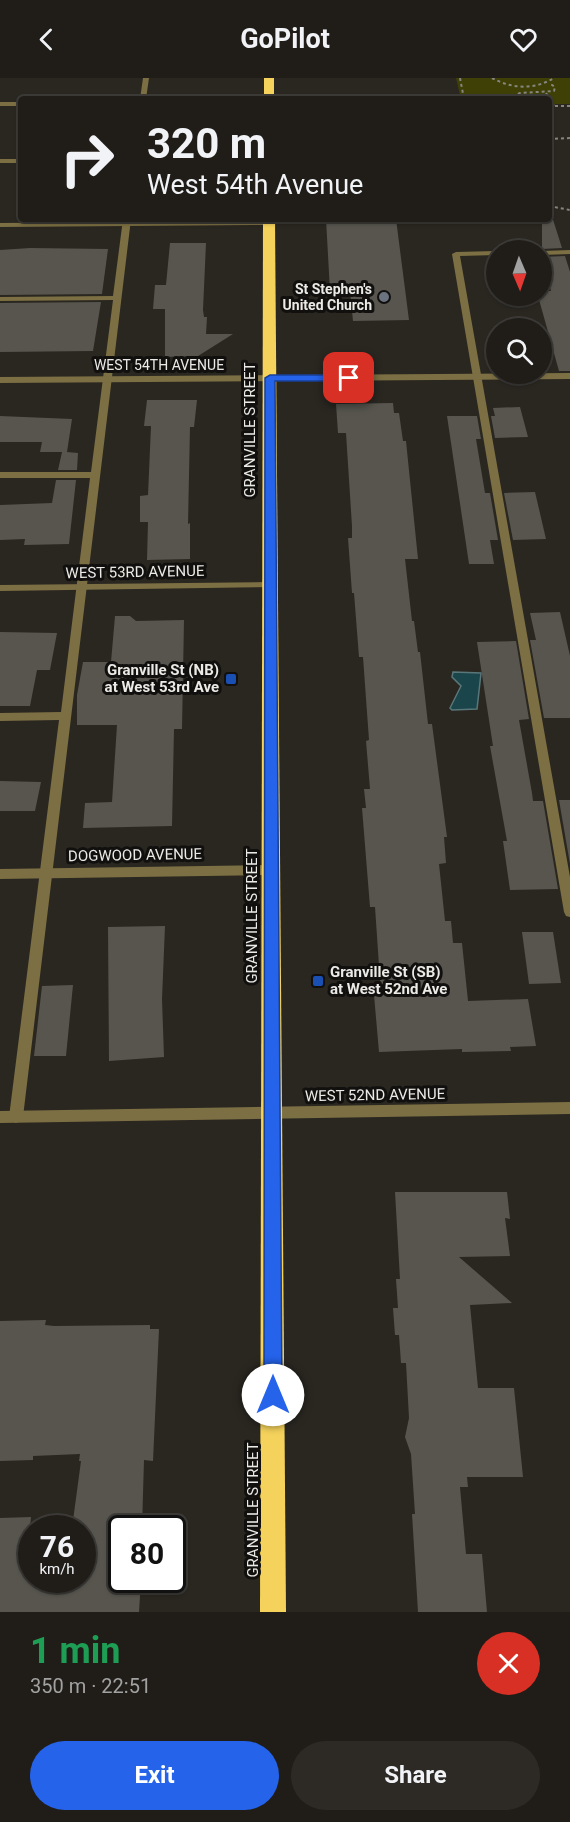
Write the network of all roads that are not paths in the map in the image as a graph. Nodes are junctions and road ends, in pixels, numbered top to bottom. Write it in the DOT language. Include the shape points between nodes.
graph roads {
  1 [pos="146,78"];
  2 [pos="269,78"];
  3 [pos="143,96"];
  4 [pos="269,96"];
  5 [pos="0,104"];
  6 [pos="18,104"];
  7 [pos="0,161"];
  8 [pos="18,161"];
  9 [pos="95,222"];
  10 [pos="127,222"];
  11 [pos="269,222"];
  12 [pos="0,225"];
  13 [pos="570,252"];
  14 [pos="486,253"];
  15 [pos="552,253"];
  16 [pos="117,298"];
  17 [pos="0,299"];
  18 [pos="570,376"];
  19 [pos="476,377"];
  20 [pos="270,378"];
  21 [pos="107,379"];
  22 [pos="0,380"];
  23 [pos="96,475"];
  24 [pos="0,476"];
  25 [pos="270,585"];
  26 [pos="0,588"];
  27 [pos="82,588"];
  28 [pos="66,716"];
  29 [pos="0,717"];
  30 [pos="271,870"];
  31 [pos="47,873"];
  32 [pos="0,874"];
  33 [pos="570,912"];
  34 [pos="570,1108"];
  35 [pos="272,1113"];
  36 [pos="0,1117"];
  37 [pos="16,1117"];
  38 [pos="273,1612"];
  1 -- 3 [label="street"];
  2 -- 4 [label="highway"];
  5 -- 6 [label="street"];
  7 -- 8 [label="street"];
  9 -- 12 [label="street"];
  10 -- 16 [label="street"];
  11 -- 20 [label="highway, GRANVILLE STREET"];
  13 -- 15 [label="street"];
  14 -- 19 [label="street" via="456,254"];
  16 -- 17 [label="street"];
  16 -- 21 [label="street"];
  18 -- 19 [label="street, WEST 54TH AVENUE"];
  19 -- 20 [label="street, WEST 54TH AVENUE"];
  19 -- 33 [label="street"];
  20 -- 21 [label="street, WEST 54TH AVENUE"];
  20 -- 25 [label="highway, GRANVILLE STREET"];
  21 -- 22 [label="street, WEST 54TH AVENUE"];
  21 -- 23 [label="street"];
  23 -- 24 [label="street"];
  23 -- 27 [label="street"];
  25 -- 27 [label="street, WEST 53RD AVENUE"];
  25 -- 30 [label="highway, GRANVILLE STREET"];
  26 -- 27 [label="street, WEST 53RD AVENUE"];
  27 -- 28 [label="street"];
  28 -- 29 [label="street"];
  28 -- 31 [label="street"];
  30 -- 31 [label="street, DOGWOOD AVENUE"];
  30 -- 35 [label="highway, GRANVILLE STREET"];
  31 -- 32 [label="street, DOGWOOD AVENUE"];
  31 -- 37 [label="street"];
  34 -- 35 [label="street, WEST 52ND AVENUE"];
  35 -- 37 [label="street, WEST 52ND AVENUE"];
  35 -- 38 [label="highway, GRANVILLE STREET"];
  36 -- 37 [label="street, WEST 52ND AVENUE"];
}
